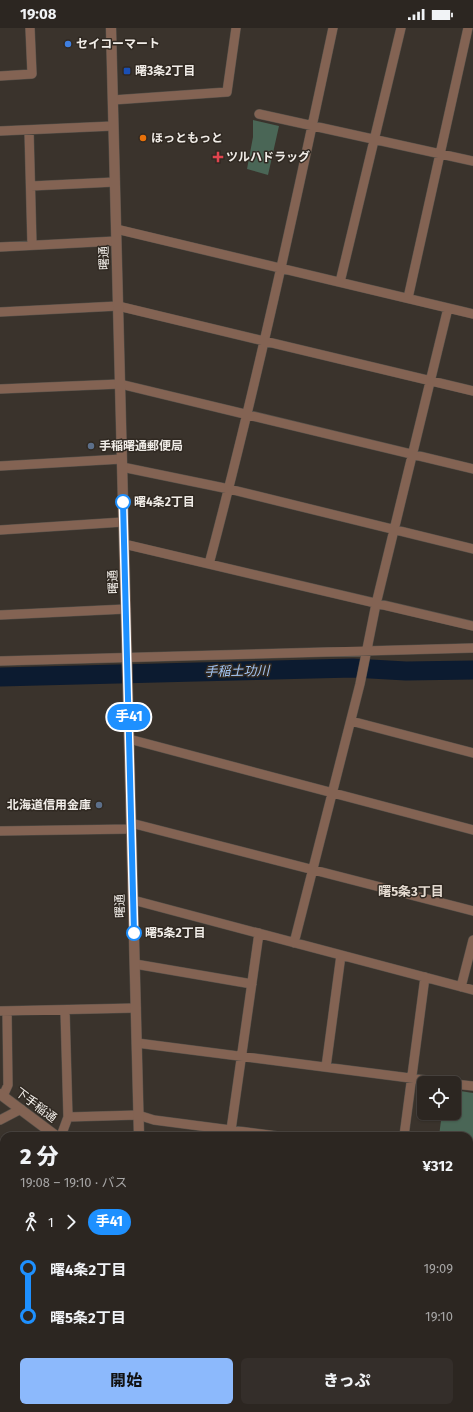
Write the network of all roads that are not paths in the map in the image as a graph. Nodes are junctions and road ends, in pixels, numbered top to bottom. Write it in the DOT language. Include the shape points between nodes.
graph roads {
  1 [pos="30,28"];
  2 [pos="111,28"];
  3 [pos="236,28"];
  4 [pos="334,28"];
  5 [pos="401,28"];
  6 [pos="468,28"];
  7 [pos="0,76"];
  8 [pos="113,100"];
  9 [pos="259,114"];
  10 [pos="114,126"];
  11 [pos="313,126"];
  12 [pos="29,130"];
  13 [pos="0,131"];
  14 [pos="374,139"];
  15 [pos="440,154"];
  16 [pos="473,161"];
  17 [pos="115,182"];
  18 [pos="31,186"];
  19 [pos="116,229"];
  20 [pos="116,241"];
  21 [pos="32,245"];
  22 [pos="0,247"];
  23 [pos="280,268"];
  24 [pos="340,282"];
  25 [pos="408,298"];
  26 [pos="118,306"];
  27 [pos="448,308"];
  28 [pos="0,312"];
  29 [pos="473,314"];
  30 [pos="263,342"];
  31 [pos="431,381"];
  32 [pos="120,384"];
  33 [pos="0,389"];
  34 [pos="473,391"];
  35 [pos="246,415"];
  36 [pos="413,455"];
  37 [pos="122,463"];
  38 [pos="0,466"];
  39 [pos="473,469"];
  40 [pos="229,489"];
  41 [pos="123,522"];
  42 [pos="0,530"];
  43 [pos="394,530"];
  44 [pos="124,544"];
  45 [pos="473,549"];
  46 [pos="209,564"];
  47 [pos="376,604"];
  48 [pos="126,609"];
  49 [pos="0,615"];
  50 [pos="473,626"];
  51 [pos="473,648"];
  52 [pos="367,656"];
  53 [pos="128,660"];
  54 [pos="0,661"];
  55 [pos="351,721"];
  56 [pos="129,739"];
  57 [pos="473,752"];
  58 [pos="332,793"];
  59 [pos="131,826"];
  60 [pos="473,830"];
  61 [pos="0,831"];
  62 [pos="312,870"];
  63 [pos="133,900"];
  64 [pos="473,911"];
  65 [pos="259,933"];
  66 [pos="473,940"];
  67 [pos="294,943"];
  68 [pos="341,955"];
  69 [pos="135,964"];
  70 [pos="425,977"];
  71 [pos="252,984"];
  72 [pos="461,987"];
  73 [pos="473,990"];
  74 [pos="136,1008"];
  75 [pos="65,1010"];
  76 [pos="3,1011"];
  77 [pos="137,1043"];
  78 [pos="242,1057"];
  79 [pos="326,1067"];
  80 [pos="411,1078"];
  81 [pos="417,1079"];
  82 [pos="461,1085"];
  83 [pos="473,1086"];
  84 [pos="1,1095"];
  85 [pos="21,1109"];
  86 [pos="138,1115"];
  87 [pos="68,1117"];
  88 [pos="0,1120"];
  89 [pos="231,1130"];
  90 [pos="51,1132"];
  91 [pos="62,1132"];
  92 [pos="139,1132"];
  93 [pos="246,1132"];
  94 [pos="404,1132"];
  1 -- 7 [label="street" via="32,74"];
  2 -- 8 [label="street, 曙通"];
  3 -- 8 [label="street" via="227,92"];
  4 -- 11 [label="street"];
  5 -- 14 [label="street"];
  6 -- 15 [label="street"];
  8 -- 10 [label="street, 曙通"];
  9 -- 11 [label="street"];
  10 -- 12 [label="street"];
  10 -- 17 [label="street, 曙通"];
  11 -- 14 [label="street"];
  11 -- 23 [label="street"];
  12 -- 13 [label="street"];
  12 -- 18 [label="street"];
  14 -- 15 [label="street"];
  14 -- 24 [label="street"];
  15 -- 16 [label="street"];
  15 -- 25 [label="street"];
  17 -- 18 [label="street"];
  17 -- 19 [label="street, 曙通"];
  18 -- 21 [label="street"];
  19 -- 20 [label="street, 曙通"];
  19 -- 23 [label="street"];
  20 -- 21 [label="street"];
  20 -- 26 [label="street, 曙通"];
  21 -- 22 [label="street"];
  23 -- 24 [label="street"];
  23 -- 30 [label="street"];
  24 -- 25 [label="street"];
  25 -- 27 [label="street"];
  26 -- 28 [label="street"];
  26 -- 30 [label="street"];
  26 -- 32 [label="street, 曙通"];
  27 -- 29 [label="street"];
  27 -- 31 [label="street"];
  30 -- 31 [label="street"];
  30 -- 35 [label="street"];
  31 -- 34 [label="street"];
  31 -- 36 [label="street"];
  32 -- 33 [label="street"];
  32 -- 35 [label="street"];
  32 -- 37 [label="street, 曙通"];
  35 -- 36 [label="street"];
  35 -- 40 [label="street"];
  36 -- 39 [label="street"];
  36 -- 43 [label="street"];
  37 -- 38 [label="street"];
  37 -- 40 [label="street"];
  37 -- 41 [label="street, 曙通"];
  40 -- 43 [label="street"];
  40 -- 46 [label="street"];
  41 -- 42 [label="street"];
  41 -- 44 [label="street, 曙通"];
  43 -- 45 [label="street"];
  43 -- 47 [label="street"];
  44 -- 46 [label="street"];
  44 -- 48 [label="street, 曙通"];
  46 -- 47 [label="street"];
  47 -- 50 [label="street"];
  47 -- 52 [label="street"];
  48 -- 49 [label="street"];
  48 -- 53 [label="street, 曙通"];
  51 -- 52 [label="street"];
  52 -- 53 [label="street"];
  52 -- 55 [label="street"];
  53 -- 54 [label="street"];
  53 -- 56 [label="street, 曙通"];
  55 -- 57 [label="street"];
  55 -- 58 [label="street"];
  56 -- 58 [label="street"];
  56 -- 59 [label="street, 曙通"];
  58 -- 60 [label="street"];
  58 -- 62 [label="street"];
  59 -- 61 [label="street"];
  59 -- 62 [label="street"];
  59 -- 63 [label="street, 曙通"];
  62 -- 64 [label="street"];
  62 -- 67 [label="street"];
  63 -- 65 [label="street"];
  63 -- 69 [label="street, 曙通"];
  65 -- 67 [label="street"];
  65 -- 71 [label="street"];
  66 -- 72 [label="street"];
  67 -- 68 [label="street"];
  68 -- 70 [label="street"];
  68 -- 79 [label="street"];
  69 -- 71 [label="street"];
  69 -- 74 [label="street, 曙通"];
  70 -- 72 [label="street"];
  70 -- 80 [label="street"];
  71 -- 78 [label="street"];
  72 -- 73 [label="street"];
  74 -- 75 [label="street"];
  74 -- 77 [label="street, 曙通"];
  75 -- 76 [label="street"];
  75 -- 87 [label="street"];
  76 -- 84 [label="street" via="8,1084"];
  77 -- 78 [label="street"];
  77 -- 86 [label="street, 曙通"];
  78 -- 79 [label="street"];
  78 -- 89 [label="street"];
  79 -- 80 [label="street"];
  80 -- 81 [label="street"];
  80 -- 94 [label="street"];
  82 -- 83 [label="street"];
  84 -- 85 [label="street, 下手稲通"];
  85 -- 88 [label="street"];
  85 -- 90 [label="street, 下手稲通"];
  86 -- 87 [label="street"];
  86 -- 89 [label="street" via="154,1120"];
  86 -- 92 [label="street, 曙通"];
  87 -- 91 [label="street"];
  89 -- 93 [label="street"];
}
